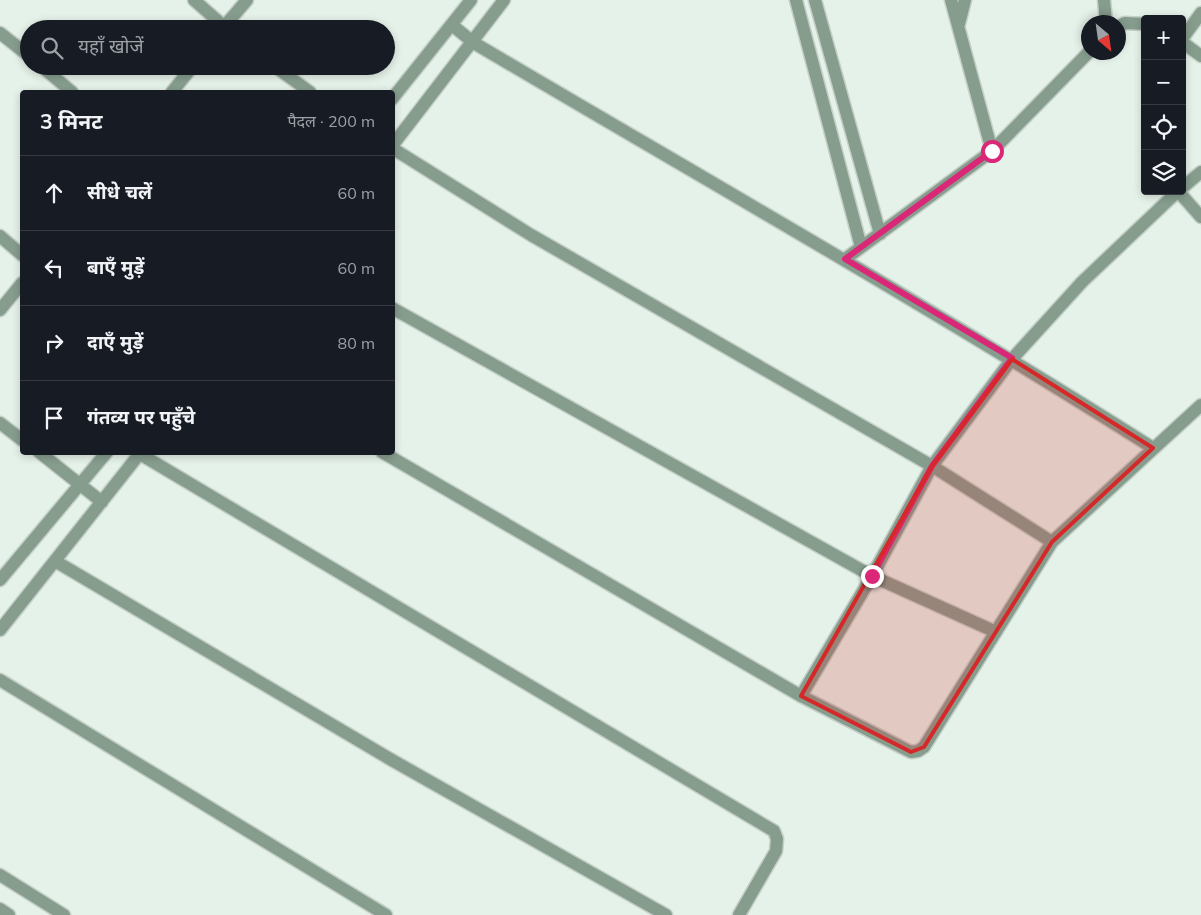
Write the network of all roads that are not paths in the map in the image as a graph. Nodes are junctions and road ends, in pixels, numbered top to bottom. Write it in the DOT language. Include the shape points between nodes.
graph roads {
  1 [pos="194,0"];
  2 [pos="247,0"];
  3 [pos="471,0"];
  4 [pos="504,0"];
  5 [pos="796,0"];
  6 [pos="815,0"];
  7 [pos="951,0"];
  8 [pos="965,0"];
  9 [pos="1104,0"];
  10 [pos="1201,13"];
  11 [pos="1105,15"];
  12 [pos="216,20"];
  13 [pos="231,20"];
  14 [pos="1126,23"];
  15 [pos="1141,24"];
  16 [pos="452,25"];
  17 [pos="958,25"];
  18 [pos="0,34"];
  19 [pos="1186,35"];
  20 [pos="474,43"];
  21 [pos="1186,44"];
  22 [pos="20,49"];
  23 [pos="1201,56"];
  24 [pos="1081,60"];
  25 [pos="52,75"];
  26 [pos="186,75"];
  27 [pos="286,75"];
  28 [pos="70,90"];
  29 [pos="174,90"];
  30 [pos="307,90"];
  31 [pos="395,95"];
  32 [pos="395,143"];
  33 [pos="395,149"];
  34 [pos="992,151"];
  35 [pos="1201,172"];
  36 [pos="1186,185"];
  37 [pos="1174,195"];
  38 [pos="1182,195"];
  39 [pos="1201,217"];
  40 [pos="880,234"];
  41 [pos="0,236"];
  42 [pos="861,247"];
  43 [pos="20,254"];
  44 [pos="845,259"];
  45 [pos="20,285"];
  46 [pos="0,310"];
  47 [pos="395,310"];
  48 [pos="1012,358"];
  49 [pos="1201,405"];
  50 [pos="0,423"];
  51 [pos="20,438"];
  52 [pos="1154,448"];
  53 [pos="42,455"];
  54 [pos="105,455"];
  55 [pos="138,455"];
  56 [pos="143,455"];
  57 [pos="387,455"];
  58 [pos="932,466"];
  59 [pos="81,485"];
  60 [pos="102,502"];
  61 [pos="1052,542"];
  62 [pos="55,561"];
  63 [pos="872,576"];
  64 [pos="0,580"];
  65 [pos="0,630"];
  66 [pos="996,632"];
  67 [pos="0,680"];
  68 [pos="801,696"];
  69 [pos="0,875"];
  70 [pos="0,909"];
  71 [pos="9,915"];
  72 [pos="64,915"];
  73 [pos="386,915"];
  74 [pos="666,915"];
  75 [pos="739,915"];
  1 -- 12 [label="street"];
  2 -- 13 [label="street"];
  3 -- 16 [label="street"];
  4 -- 20 [label="street"];
  5 -- 42 [label="street"];
  6 -- 40 [label="street"];
  7 -- 17 [label="street"];
  8 -- 17 [label="street"];
  9 -- 11 [label="street"];
  10 -- 19 [label="street"];
  14 -- 15 [label="street"];
  16 -- 20 [label="street"];
  16 -- 31 [label="street"];
  17 -- 34 [label="street"];
  18 -- 22 [label="street"];
  20 -- 32 [label="street"];
  20 -- 44 [label="street"];
  21 -- 23 [label="street"];
  24 -- 34 [label="street"];
  25 -- 28 [label="street"];
  26 -- 29 [label="street"];
  27 -- 30 [label="street"];
  33 -- 58 [label="street" via="531,235"];
  34 -- 40 [label="street"];
  35 -- 36 [label="street"];
  37 -- 48 [label="street" via="1082,282"];
  38 -- 39 [label="street"];
  40 -- 42 [label="street"];
  41 -- 43 [label="street"];
  42 -- 44 [label="street"];
  44 -- 48 [label="street"];
  45 -- 46 [label="street"];
  47 -- 63 [label="street"];
  48 -- 52 [label="street"];
  48 -- 58 [label="street"];
  49 -- 52 [label="street"];
  50 -- 51 [label="street"];
  52 -- 61 [label="street"];
  53 -- 59 [label="street"];
  54 -- 59 [label="street"];
  55 -- 60 [label="street"];
  56 -- 75 [label="street" via="774,831 776,851"];
  57 -- 68 [label="street"];
  58 -- 61 [label="street"];
  58 -- 63 [label="street"];
  59 -- 60 [label="street"];
  59 -- 64 [label="street"];
  60 -- 62 [label="street"];
  61 -- 66 [label="street"];
  62 -- 65 [label="street"];
  62 -- 74 [label="street" via="390,759"];
  63 -- 66 [label="street"];
  63 -- 68 [label="street"];
  66 -- 68 [label="street" via="924,747 918,751 905,750"];
  67 -- 73 [label="street"];
  69 -- 72 [label="street"];
  70 -- 71 [label="street"];
}
